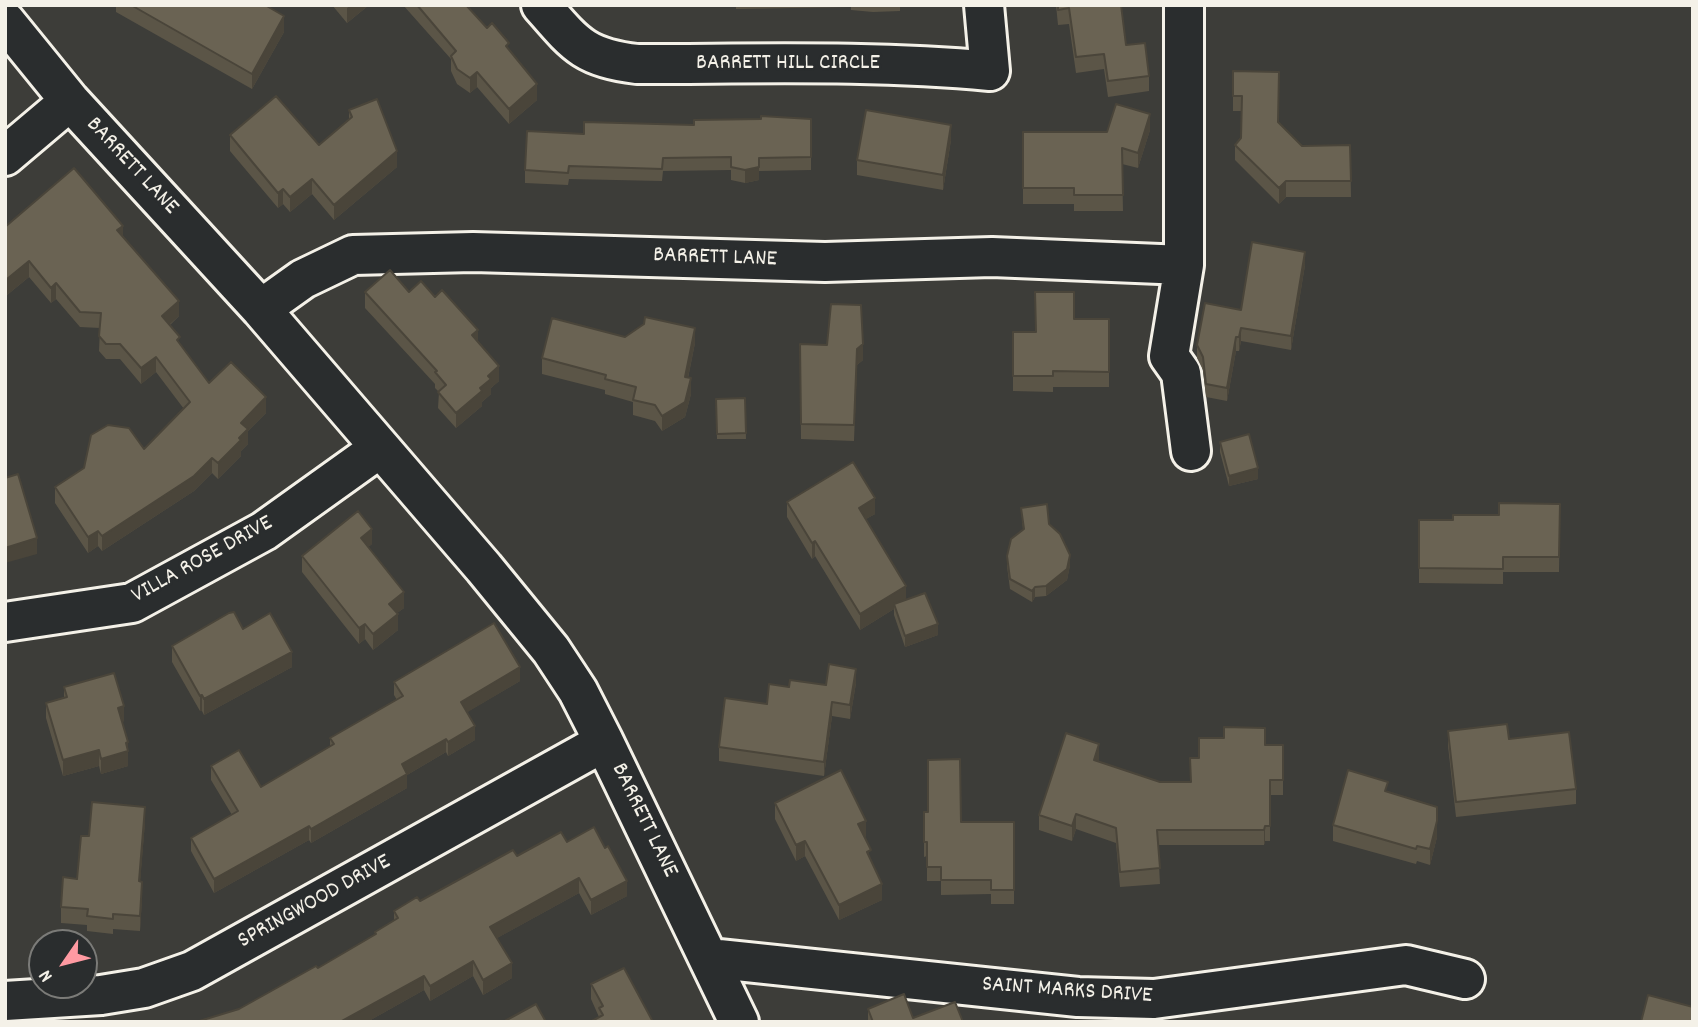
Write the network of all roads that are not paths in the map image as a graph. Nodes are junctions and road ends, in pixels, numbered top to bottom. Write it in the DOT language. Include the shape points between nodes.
graph roads {
  1 [pos="541,5"];
  2 [pos="984,5"];
  3 [pos="1184,5"];
  4 [pos="5,21"];
  5 [pos="70,101"];
  6 [pos="5,156"];
  7 [pos="1184,265"];
  8 [pos="261,309"];
  9 [pos="380,448"];
  10 [pos="1191,452"];
  11 [pos="5,622"];
  12 [pos="604,742"];
  13 [pos="709,958"];
  14 [pos="1465,979"];
  15 [pos="5,1001"];
  16 [pos="739,1022"];
  1 -- 2 [label="street, BARRETT HILL CIRCLE" via="587,52 610,61 990,71"];
  3 -- 7 [label="street"];
  4 -- 5 [label="street, BARRETT LANE"];
  5 -- 6 [label="street"];
  5 -- 8 [label="street, BARRETT LANE"];
  7 -- 8 [label="street, BARRETT LANE" via="992,257 825,262 473,252 353,255 303,279"];
  7 -- 10 [label="street" via="1169,356 1181,373"];
  8 -- 9 [label="street, BARRETT LANE"];
  9 -- 11 [label="street, VILLA ROSE DRIVE" via="264,531 132,603"];
  9 -- 12 [label="street, BARRETT LANE" via="551,650"];
  12 -- 13 [label="street, BARRETT LANE"];
  12 -- 15 [label="street, SPRINGWOOD DRIVE" via="192,971 133,990"];
  13 -- 14 [label="street, SAINT MARKS DRIVE" via="1078,997 1142,999 1406,965"];
  13 -- 16 [label="street, BARRETT LANE"];
}
